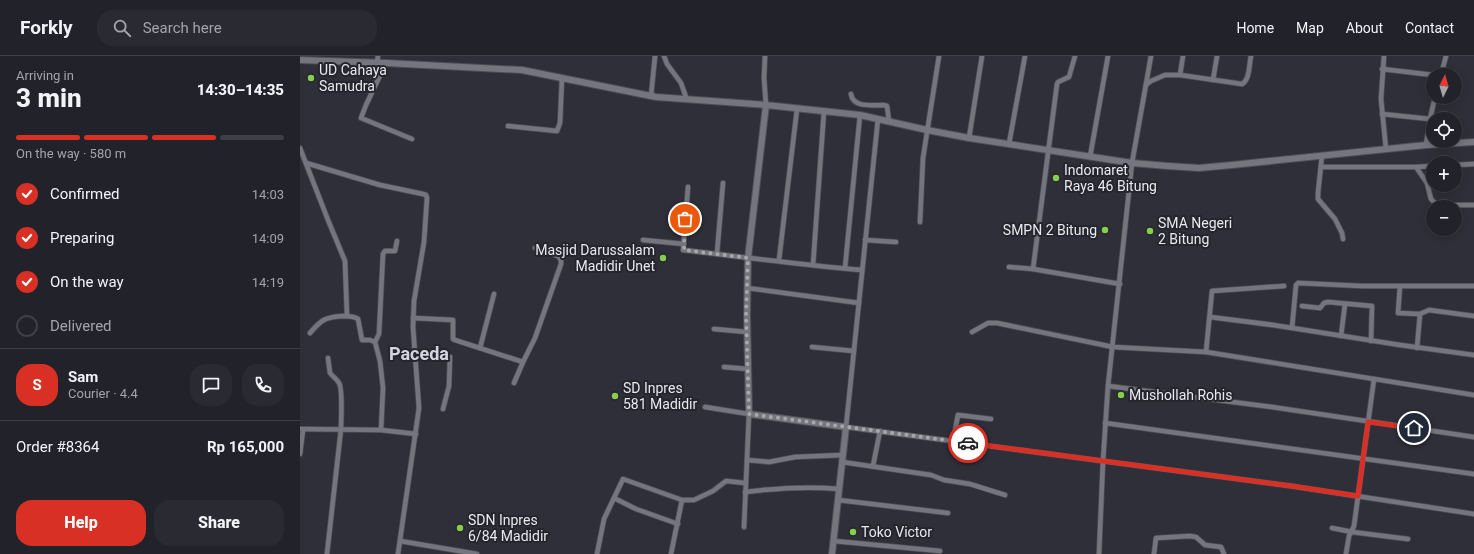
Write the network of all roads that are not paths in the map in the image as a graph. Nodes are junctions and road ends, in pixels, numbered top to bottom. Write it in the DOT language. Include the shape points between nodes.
graph roads {
  1 [pos="655,56"];
  2 [pos="664,56"];
  3 [pos="765,56"];
  4 [pos="939,56"];
  5 [pos="982,56"];
  6 [pos="1025,56"];
  7 [pos="1075,56"];
  8 [pos="1108,56"];
  9 [pos="1151,56"];
  10 [pos="1183,56"];
  11 [pos="1217,56"];
  12 [pos="1251,56"];
  13 [pos="1384,56"];
  14 [pos="1446,56"];
  15 [pos="378,59"];
  16 [pos="300,60"];
  17 [pos="386,63"];
  18 [pos="1443,68"];
  19 [pos="1382,69"];
  20 [pos="1426,74"];
  21 [pos="1180,75"];
  22 [pos="562,78"];
  23 [pos="1213,80"];
  24 [pos="1146,85"];
  25 [pos="851,94"];
  26 [pos="651,96"];
  27 [pos="687,100"];
  28 [pos="766,105"];
  29 [pos="797,108"];
  30 [pos="824,112"];
  31 [pos="1382,114"];
  32 [pos="860,115"];
  33 [pos="878,119"];
  34 [pos="1426,119"];
  35 [pos="889,121"];
  36 [pos="508,126"];
  37 [pos="927,130"];
  38 [pos="969,138"];
  39 [pos="412,139"];
  40 [pos="1474,142"];
  41 [pos="1462,143"];
  42 [pos="1009,144"];
  43 [pos="1426,145"];
  44 [pos="300,147"];
  45 [pos="1386,149"];
  46 [pos="1048,151"];
  47 [pos="1322,156"];
  48 [pos="1090,157"];
  49 [pos="306,163"];
  50 [pos="1132,163"];
  51 [pos="1474,164"];
  52 [pos="1462,165"];
  53 [pos="1426,166"];
  54 [pos="1321,167"];
  55 [pos="1416,167"];
  56 [pos="723,183"];
  57 [pos="688,187"];
  58 [pos="1474,205"];
  59 [pos="920,222"];
  60 [pos="1343,239"];
  61 [pos="643,240"];
  62 [pos="865,240"];
  63 [pos="397,241"];
  64 [pos="896,242"];
  65 [pos="684,244"];
  66 [pos="535,248"];
  67 [pos="717,254"];
  68 [pos="748,258"];
  69 [pos="779,260"];
  70 [pos="813,265"];
  71 [pos="1009,267"];
  72 [pos="845,268"];
  73 [pos="1033,269"];
  74 [pos="862,270"];
  75 [pos="1120,284"];
  76 [pos="1284,286"];
  77 [pos="1400,286"];
  78 [pos="1474,286"];
  79 [pos="747,288"];
  80 [pos="494,294"];
  81 [pos="859,303"];
  82 [pos="1345,304"];
  83 [pos="1302,306"];
  84 [pos="1420,314"];
  85 [pos="347,316"];
  86 [pos="1474,316"];
  87 [pos="1210,317"];
  88 [pos="413,318"];
  89 [pos="1292,328"];
  90 [pos="714,329"];
  91 [pos="747,332"];
  92 [pos="972,332"];
  93 [pos="310,333"];
  94 [pos="1341,336"];
  95 [pos="1371,341"];
  96 [pos="376,342"];
  97 [pos="812,347"];
  98 [pos="1113,347"];
  99 [pos="480,348"];
  100 [pos="1417,348"];
  101 [pos="854,351"];
  102 [pos="1206,352"];
  103 [pos="1474,355"];
  104 [pos="450,357"];
  105 [pos="328,358"];
  106 [pos="523,362"];
  107 [pos="724,367"];
  108 [pos="748,369"];
  109 [pos="1374,379"];
  110 [pos="514,383"];
  111 [pos="1108,386"];
  112 [pos="1474,395"];
  113 [pos="705,407"];
  114 [pos="443,409"];
  115 [pos="749,414"];
  116 [pos="991,419"];
  117 [pos="1368,422"];
  118 [pos="1105,423"];
  119 [pos="846,427"];
  120 [pos="341,429"];
  121 [pos="301,430"];
  122 [pos="381,430"];
  123 [pos="880,431"];
  124 [pos="416,434"];
  125 [pos="1474,437"];
  126 [pos="953,441"];
  127 [pos="300,454"];
  128 [pos="842,459"];
  129 [pos="1363,459"];
  130 [pos="747,460"];
  131 [pos="1103,462"];
  132 [pos="873,466"];
  133 [pos="1474,474"];
  134 [pos="745,484"];
  135 [pos="839,489"];
  136 [pos="745,492"];
  137 [pos="1005,495"];
  138 [pos="1358,496"];
  139 [pos="614,498"];
  140 [pos="682,500"];
  141 [pos="838,500"];
  142 [pos="948,514"];
  143 [pos="1474,514"];
  144 [pos="678,524"];
  145 [pos="744,527"];
  146 [pos="1332,528"];
  147 [pos="1352,532"];
  148 [pos="1408,539"];
  149 [pos="400,541"];
  150 [pos="834,541"];
  151 [pos="940,551"];
  152 [pos="327,554"];
  153 [pos="398,554"];
  154 [pos="477,554"];
  155 [pos="597,554"];
  156 [pos="671,554"];
  157 [pos="832,554"];
  158 [pos="1099,554"];
  159 [pos="1154,554"];
  160 [pos="1224,554"];
  161 [pos="1346,554"];
  1 -- 26 [label="street"];
  2 -- 27 [label="street" via="681,83"];
  3 -- 28 [label="street"];
  4 -- 37 [label="street"];
  5 -- 38 [label="street"];
  6 -- 42 [label="street"];
  7 -- 46 [label="street" via="1069,77 1056,84"];
  8 -- 48 [label="street"];
  9 -- 24 [label="street"];
  10 -- 21 [label="street"];
  11 -- 23 [label="street"];
  12 -- 23 [label="street" via="1245,83"];
  13 -- 19 [label="street"];
  14 -- 18 [label="street"];
  15 -- 16 [label="street"];
  15 -- 17 [label="street"];
  17 -- 22 [label="street" via="522,70"];
  17 -- 39 [label="street" via="361,118"];
  19 -- 20 [label="street"];
  19 -- 31 [label="street"];
  21 -- 23 [label="street"];
  21 -- 24 [label="street" via="1165,75"];
  22 -- 26 [label="street"];
  22 -- 36 [label="street" via="560,123 557,131"];
  24 -- 50 [label="street"];
  25 -- 35 [label="street" via="855,102 887,106"];
  26 -- 27 [label="street"];
  27 -- 28 [label="street"];
  28 -- 29 [label="street"];
  28 -- 68 [label="street"];
  29 -- 30 [label="street"];
  29 -- 69 [label="street"];
  30 -- 32 [label="street"];
  30 -- 70 [label="street"];
  31 -- 34 [label="street"];
  31 -- 45 [label="street"];
  32 -- 33 [label="street"];
  32 -- 72 [label="street"];
  33 -- 35 [label="street"];
  33 -- 62 [label="street"];
  35 -- 37 [label="street"];
  37 -- 38 [label="street"];
  37 -- 59 [label="street"];
  38 -- 42 [label="street"];
  40 -- 41 [label="street"];
  42 -- 46 [label="street"];
  43 -- 45 [label="street"];
  44 -- 49 [label="street"];
  45 -- 47 [label="street"];
  46 -- 48 [label="street"];
  46 -- 73 [label="street"];
  47 -- 50 [label="street" via="1199,168"];
  47 -- 54 [label="street"];
  48 -- 50 [label="street"];
  49 -- 85 [label="street" via="345,261"];
  49 -- 88 [label="street" via="380,185 426,195 424,242"];
  50 -- 75 [label="street"];
  51 -- 52 [label="street"];
  53 -- 55 [label="street"];
  54 -- 55 [label="street"];
  54 -- 60 [label="street" via="1318,199 1335,219"];
  55 -- 58 [label="street" via="1427,183 1431,199 1437,204"];
  56 -- 67 [label="street"];
  57 -- 65 [label="street"];
  61 -- 65 [label="street"];
  62 -- 64 [label="street"];
  62 -- 74 [label="street"];
  63 -- 96 [label="street" via="395,251 385,251 383,254 379,334"];
  65 -- 67 [label="street" via="684,250"];
  66 -- 106 [label="street" via="558,256 561,264 540,324"];
  67 -- 68 [label="street"];
  68 -- 69 [label="street"];
  68 -- 79 [label="street"];
  69 -- 70 [label="street"];
  70 -- 72 [label="street"];
  71 -- 73 [label="street"];
  72 -- 74 [label="street"];
  73 -- 75 [label="street"];
  74 -- 81 [label="street"];
  75 -- 98 [label="street"];
  76 -- 87 [label="street" via="1212,291"];
  77 -- 78 [label="street"];
  77 -- 84 [label="street" via="1398,313"];
  77 -- 89 [label="street" via="1298,283"];
  79 -- 81 [label="street"];
  79 -- 91 [label="street"];
  80 -- 99 [label="street"];
  81 -- 101 [label="street"];
  82 -- 83 [label="street" via="1328,302 1320,308"];
  82 -- 94 [label="street"];
  82 -- 95 [label="street" via="1372,306"];
  84 -- 86 [label="street" via="1429,310"];
  84 -- 100 [label="street"];
  85 -- 93 [label="street" via="328,317 318,323"];
  85 -- 96 [label="street" via="358,319 362,340"];
  87 -- 89 [label="street"];
  87 -- 102 [label="street"];
  88 -- 99 [label="street" via="453,320 454,340"];
  88 -- 124 [label="street" via="413,346 419,401"];
  89 -- 94 [label="street"];
  90 -- 91 [label="street"];
  91 -- 108 [label="street"];
  92 -- 98 [label="street" via="988,323 997,323"];
  94 -- 95 [label="street"];
  95 -- 100 [label="street"];
  96 -- 122 [label="street" via="383,388"];
  97 -- 101 [label="street"];
  98 -- 102 [label="street"];
  98 -- 111 [label="street"];
  99 -- 106 [label="street"];
  100 -- 103 [label="street"];
  101 -- 119 [label="street"];
  102 -- 109 [label="street"];
  104 -- 114 [label="street" via="449,386"];
  105 -- 120 [label="street" via="330,373 340,386"];
  106 -- 110 [label="street"];
  107 -- 108 [label="street"];
  108 -- 115 [label="street"];
  109 -- 112 [label="street"];
  109 -- 117 [label="street"];
  111 -- 117 [label="street"];
  111 -- 118 [label="street"];
  113 -- 115 [label="street"];
  115 -- 119 [label="street"];
  115 -- 130 [label="street"];
  116 -- 126 [label="street" via="958,415"];
  117 -- 125 [label="street"];
  117 -- 129 [label="street"];
  118 -- 129 [label="street"];
  118 -- 131 [label="street"];
  119 -- 123 [label="street"];
  119 -- 128 [label="street"];
  120 -- 121 [label="street"];
  120 -- 122 [label="street"];
  120 -- 152 [label="street"];
  121 -- 127 [label="street"];
  122 -- 124 [label="street"];
  123 -- 126 [label="street"];
  123 -- 132 [label="street"];
  124 -- 149 [label="street"];
  126 -- 131 [label="street"];
  128 -- 130 [label="street" via="795,457 769,462"];
  128 -- 132 [label="street"];
  128 -- 135 [label="street"];
  129 -- 133 [label="street"];
  129 -- 138 [label="street"];
  130 -- 134 [label="street"];
  131 -- 138 [label="street"];
  131 -- 158 [label="street"];
  132 -- 137 [label="street" via="934,476"];
  134 -- 136 [label="street"];
  134 -- 140 [label="street" via="726,481 694,500"];
  135 -- 136 [label="street" via="816,487"];
  135 -- 141 [label="street"];
  136 -- 145 [label="street"];
  138 -- 143 [label="street"];
  138 -- 147 [label="street"];
  139 -- 140 [label="street" via="623,479"];
  139 -- 144 [label="street"];
  139 -- 155 [label="street" via="604,519"];
  140 -- 144 [label="street"];
  141 -- 142 [label="street"];
  141 -- 150 [label="street"];
  144 -- 156 [label="street"];
  146 -- 147 [label="street"];
  147 -- 148 [label="street"];
  147 -- 161 [label="street"];
  149 -- 153 [label="street"];
  149 -- 154 [label="street"];
  150 -- 151 [label="street"];
  150 -- 157 [label="street"];
  159 -- 160 [label="street" via="1156,538 1180,536 1196,537 1205,545 1221,547"];
}
